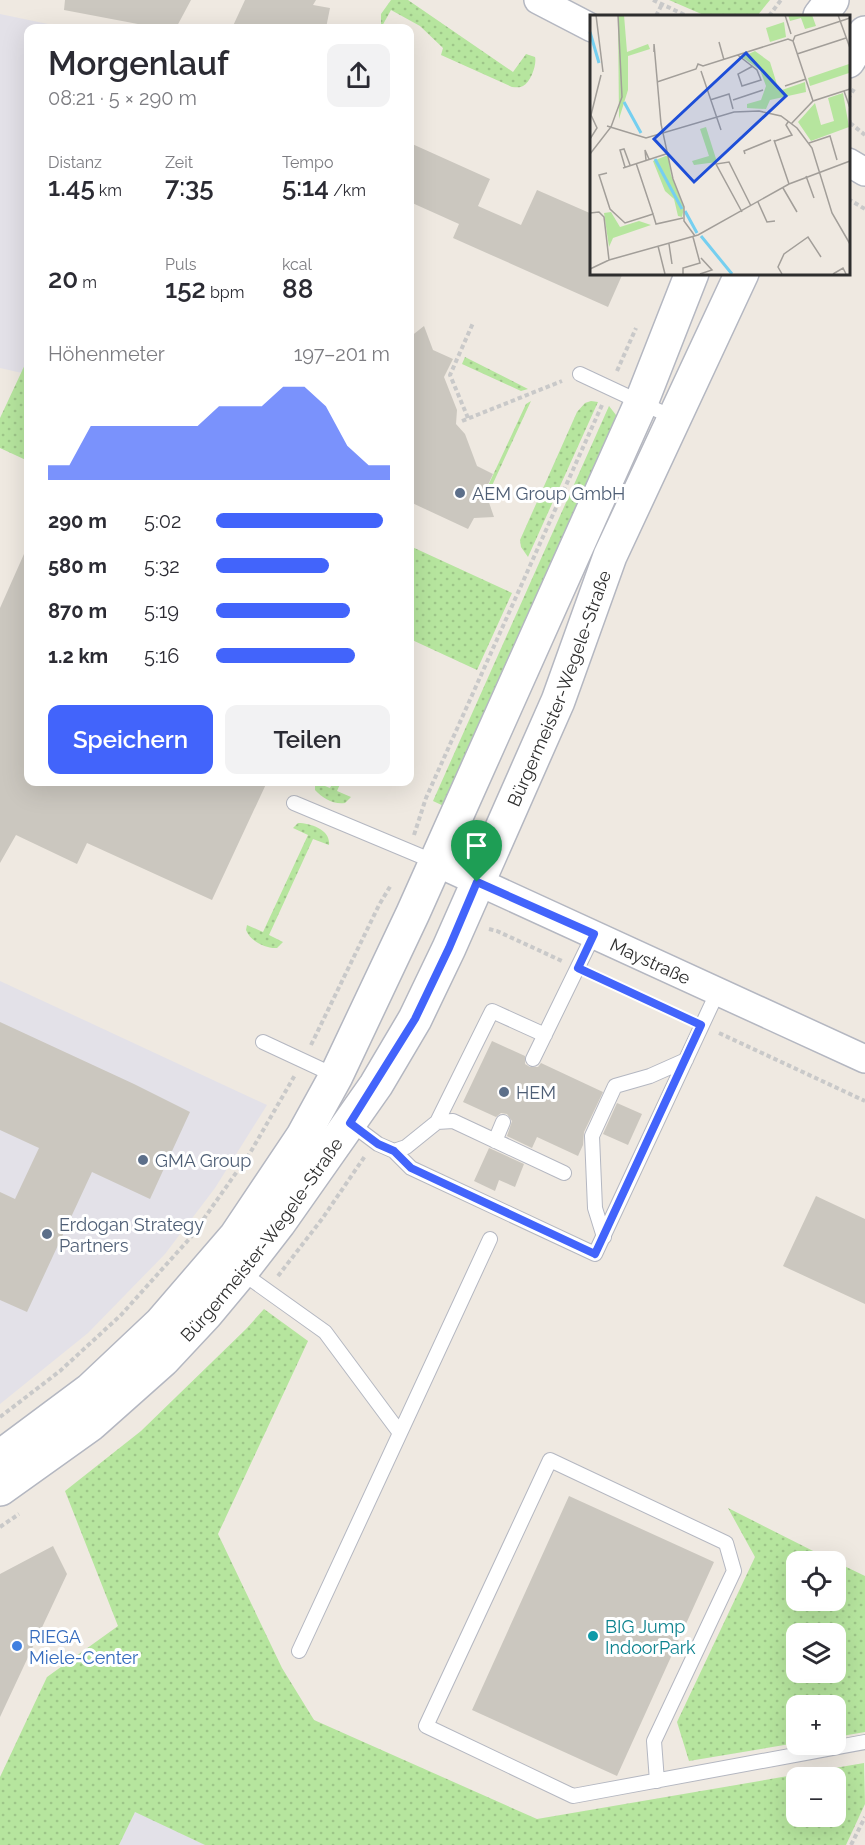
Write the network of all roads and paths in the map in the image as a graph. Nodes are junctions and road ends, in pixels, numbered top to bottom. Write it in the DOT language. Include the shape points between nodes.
graph roads {
  1 [pos="538,0"];
  2 [pos="653,0"];
  3 [pos="782,0"];
  4 [pos="832,0"];
  5 [pos="662,4"];
  6 [pos="566,7"];
  7 [pos="656,15"];
  8 [pos="685,15"];
  9 [pos="770,15"];
  10 [pos="821,15"];
  11 [pos="590,26"];
  12 [pos="865,33"];
  13 [pos="850,59"];
  14 [pos="850,125"];
  15 [pos="865,135"];
  16 [pos="850,163"];
  17 [pos="865,172"];
  18 [pos="850,200"];
  19 [pos="865,209"];
  20 [pos="692,274"];
  21 [pos="742,274"];
  22 [pos="473,323"];
  23 [pos="638,325"];
  24 [pos="580,374"];
  25 [pos="609,388"];
  26 [pos="641,403"];
  27 [pos="468,418"];
  28 [pos="674,418"];
  29 [pos="462,421"];
  30 [pos="294,803"];
  31 [pos="422,856"];
  32 [pos="477,882"];
  33 [pos="497,931"];
  34 [pos="594,934"];
  35 [pos="578,968"];
  36 [pos="718,991"];
  37 [pos="701,1025"];
  38 [pos="545,1035"];
  39 [pos="263,1042"];
  40 [pos="533,1059"];
  41 [pos="865,1059"];
  42 [pos="303,1060"];
  43 [pos="686,1060"];
  44 [pos="336,1076"];
  45 [pos="865,1101"];
  46 [pos="437,1122"];
  47 [pos="503,1122"];
  48 [pos="350,1123"];
  49 [pos="495,1140"];
  50 [pos="394,1151"];
  51 [pos="564,1173"];
  52 [pos="604,1237"];
  53 [pos="490,1239"];
  54 [pos="241,1272"];
  55 [pos="0,1417"];
  56 [pos="400,1433"];
  57 [pos="0,1457"];
  58 [pos="0,1489"];
  59 [pos="299,1651"];
  60 [pos="865,1742"];
  61 [pos="657,1780"];
  62 [pos="865,1817"];
  63 [pos="852,1845"];
  1 -- 6 [label="street"];
  2 -- 5 [label="path"];
  3 -- 9 [label="path"];
  4 -- 10 [label="main road"];
  5 -- 7 [label="path"];
  5 -- 8 [label="path"];
  6 -- 11 [label="street"];
  12 -- 13 [label="main road"];
  14 -- 15 [label="path"];
  16 -- 17 [label="street"];
  18 -- 19 [label="path"];
  20 -- 26 [label="main road, Bürgermeister-Wegele-Straße"];
  21 -- 28 [label="main road, Bürgermeister-Wegele-Straße"];
  22 -- 27 [label="path" via="450,375"];
  23 -- 25 [label="path"];
  24 -- 25 [label="lane"];
  24 -- 27 [label="path"];
  25 -- 26 [label="lane"];
  25 -- 31 [label="path" via="435,778"];
  26 -- 28 [label="lane"];
  26 -- 31 [label="main road, Bürgermeister-Wegele-Straße"];
  27 -- 29 [label="path"];
  28 -- 32 [label="main road, Bürgermeister-Wegele-Straße" via="610,556 558,701"];
  30 -- 31 [label="lane"];
  31 -- 32 [label="street, Maystraße"];
  31 -- 42 [label="path"];
  31 -- 44 [label="main road, Bürgermeister-Wegele-Straße"];
  32 -- 34 [label="street, Maystraße"];
  32 -- 48 [label="main road, Bürgermeister-Wegele-Straße" via="415,1019"];
  33 -- 35 [label="path"];
  34 -- 35 [label="lane"];
  34 -- 36 [label="street, Maystraße"];
  35 -- 37 [label="path"];
  35 -- 38 [label="lane"];
  36 -- 37 [label="lane"];
  36 -- 41 [label="street, Maystraße"];
  37 -- 43 [label="lane"];
  37 -- 45 [label="path"];
  38 -- 40 [label="lane"];
  38 -- 46 [label="lane" via="492,1011"];
  39 -- 42 [label="lane"];
  42 -- 44 [label="lane"];
  42 -- 55 [label="path" via="250,1152 191,1237 121,1315 60,1371"];
  43 -- 52 [label="lane"];
  43 -- 52 [label="lane" via="615,1086 592,1136 595,1208"];
  44 -- 57 [label="main road, Bürgermeister-Wegele-Straße" via="272,1184 205,1274 161,1323 90,1390"];
  46 -- 49 [label="lane" via="453,1121"];
  46 -- 50 [label="lane" via="406,1148"];
  47 -- 49 [label="lane"];
  48 -- 50 [label="lane"];
  48 -- 54 [label="main road, Bürgermeister-Wegele-Straße"];
  49 -- 51 [label="lane"];
  50 -- 52 [label="lane" via="411,1168 595,1254"];
  53 -- 56 [label="lane"];
  54 -- 56 [label="lane" via="325,1332"];
  54 -- 58 [label="main road, Bürgermeister-Wegele-Straße" via="163,1360 91,1424"];
  56 -- 59 [label="lane"];
  60 -- 61 [label="lane"];
  61 -- 61 [label="lane" via="654,1741 734,1571 726,1543 550,1460 426,1726 573,1796"];
  62 -- 63 [label="path"];
}
